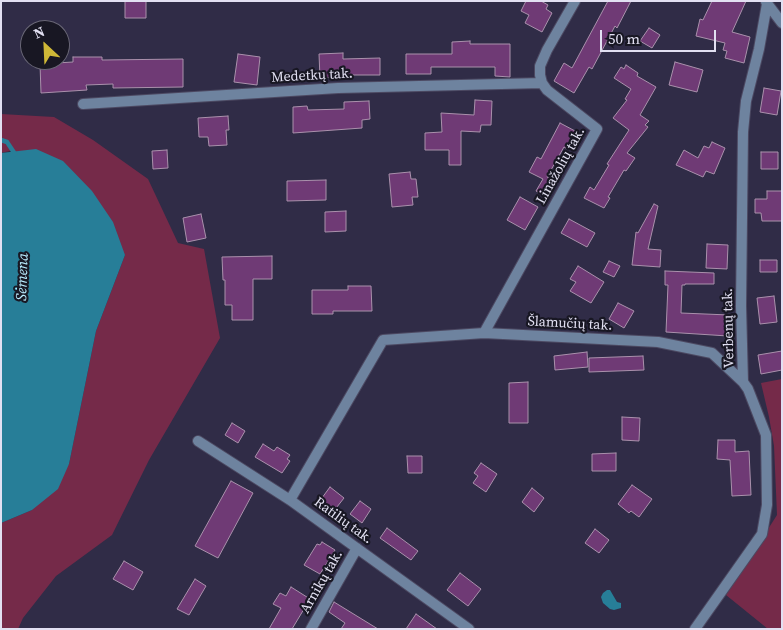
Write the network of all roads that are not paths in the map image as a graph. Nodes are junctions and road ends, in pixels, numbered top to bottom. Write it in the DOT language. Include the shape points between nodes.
graph roads {
  1 [pos="575,1"];
  2 [pos="766,2"];
  3 [pos="782,23"];
  4 [pos="542,83"];
  5 [pos="83,104"];
  6 [pos="484,333"];
  7 [pos="743,382"];
  8 [pos="198,441"];
  9 [pos="290,500"];
  10 [pos="358,548"];
  11 [pos="311,629"];
  12 [pos="469,629"];
  13 [pos="695,629"];
  1 -- 4 [label="street" via="540,66"];
  2 -- 3 [label="street"];
  2 -- 7 [label="street, Verbenų tak." via="746,101 744,132"];
  4 -- 5 [label="street, Medetkų tak." via="338,88"];
  4 -- 6 [label="street, Linažolių tak." via="597,129"];
  6 -- 7 [label="street, Šlamučių tak." via="658,342 712,353"];
  6 -- 9 [label="street, Šlamučių tak." via="383,340"];
  7 -- 13 [label="street, Verbenų tak." via="766,435 767,505 762,534"];
  8 -- 9 [label="street, Ratilių tak."];
  9 -- 10 [label="street, Ratilių tak."];
  10 -- 11 [label="street, Arnikų tak."];
  10 -- 12 [label="street, Ratilių tak."];
}
